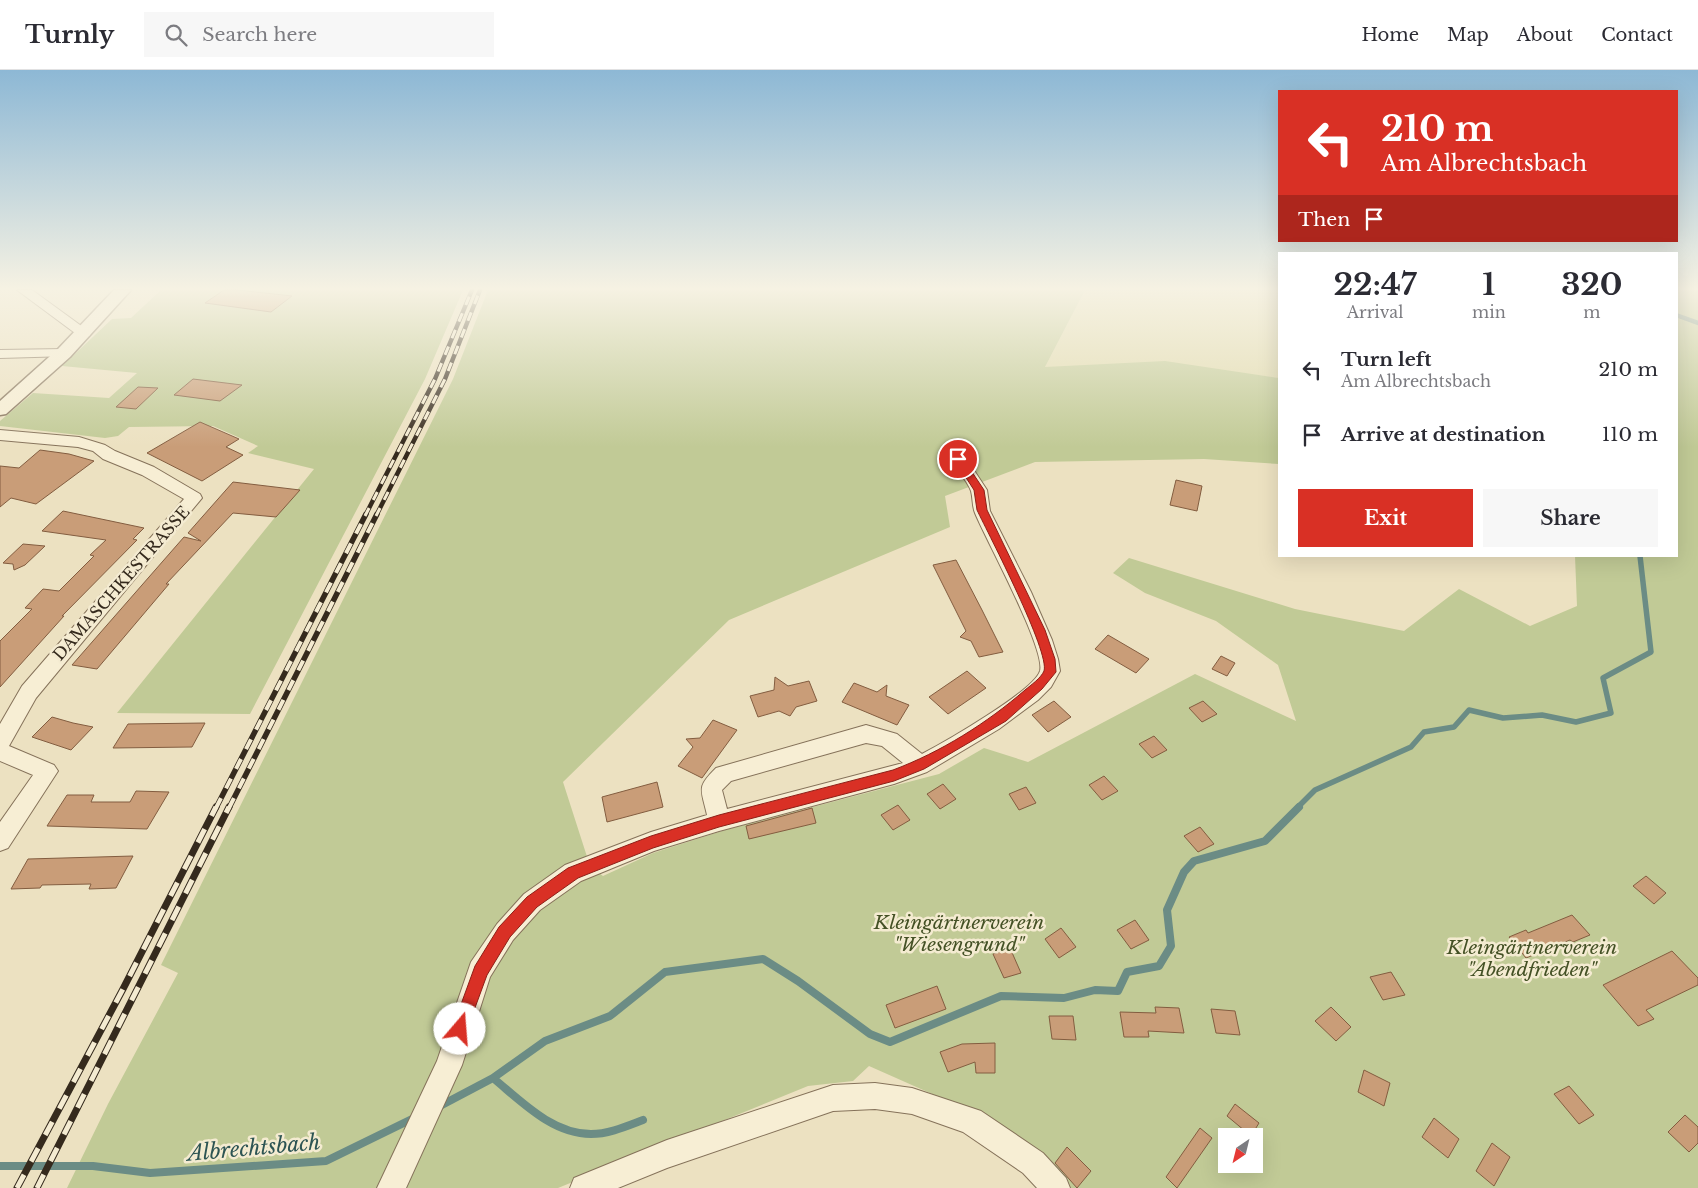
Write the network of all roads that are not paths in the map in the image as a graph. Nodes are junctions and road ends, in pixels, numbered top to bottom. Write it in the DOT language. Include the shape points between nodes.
graph roads {
  1 [pos="75,342"];
  2 [pos="64,353"];
  3 [pos="0,354"];
  4 [pos="0,410"];
  5 [pos="0,435"];
  6 [pos="958,459"];
  7 [pos="0,743"];
  8 [pos="0,752"];
  9 [pos="920,766"];
  10 [pos="719,821"];
  11 [pos="0,841"];
  12 [pos="391,1188"];
  13 [pos="584,1188"];
  14 [pos="1056,1188"];
  1 -- 2 [label="street"];
  2 -- 3 [label="street"];
  2 -- 4 [label="street"];
  5 -- 7 [label="street, DAMASCHKESTRASSE" via="34,436 99,448 148,470 194,498 29,692"];
  6 -- 9 [label="street" via="979,490 982,510 1039,630 1050,659 1050,672 1001,718"];
  8 -- 11 [label="street" via="47,771"];
  9 -- 10 [label="street" via="894,776"];
  9 -- 10 [label="street" via="899,745 881,735 866,734 724,774 711,788"];
  10 -- 12 [label="street" via="651,842 573,873 532,902 505,932 480,971 449,1065"];
  13 -- 14 [label="street" via="667,1154 833,1098 875,1096 912,1101 971,1121 1032,1163"];
}
